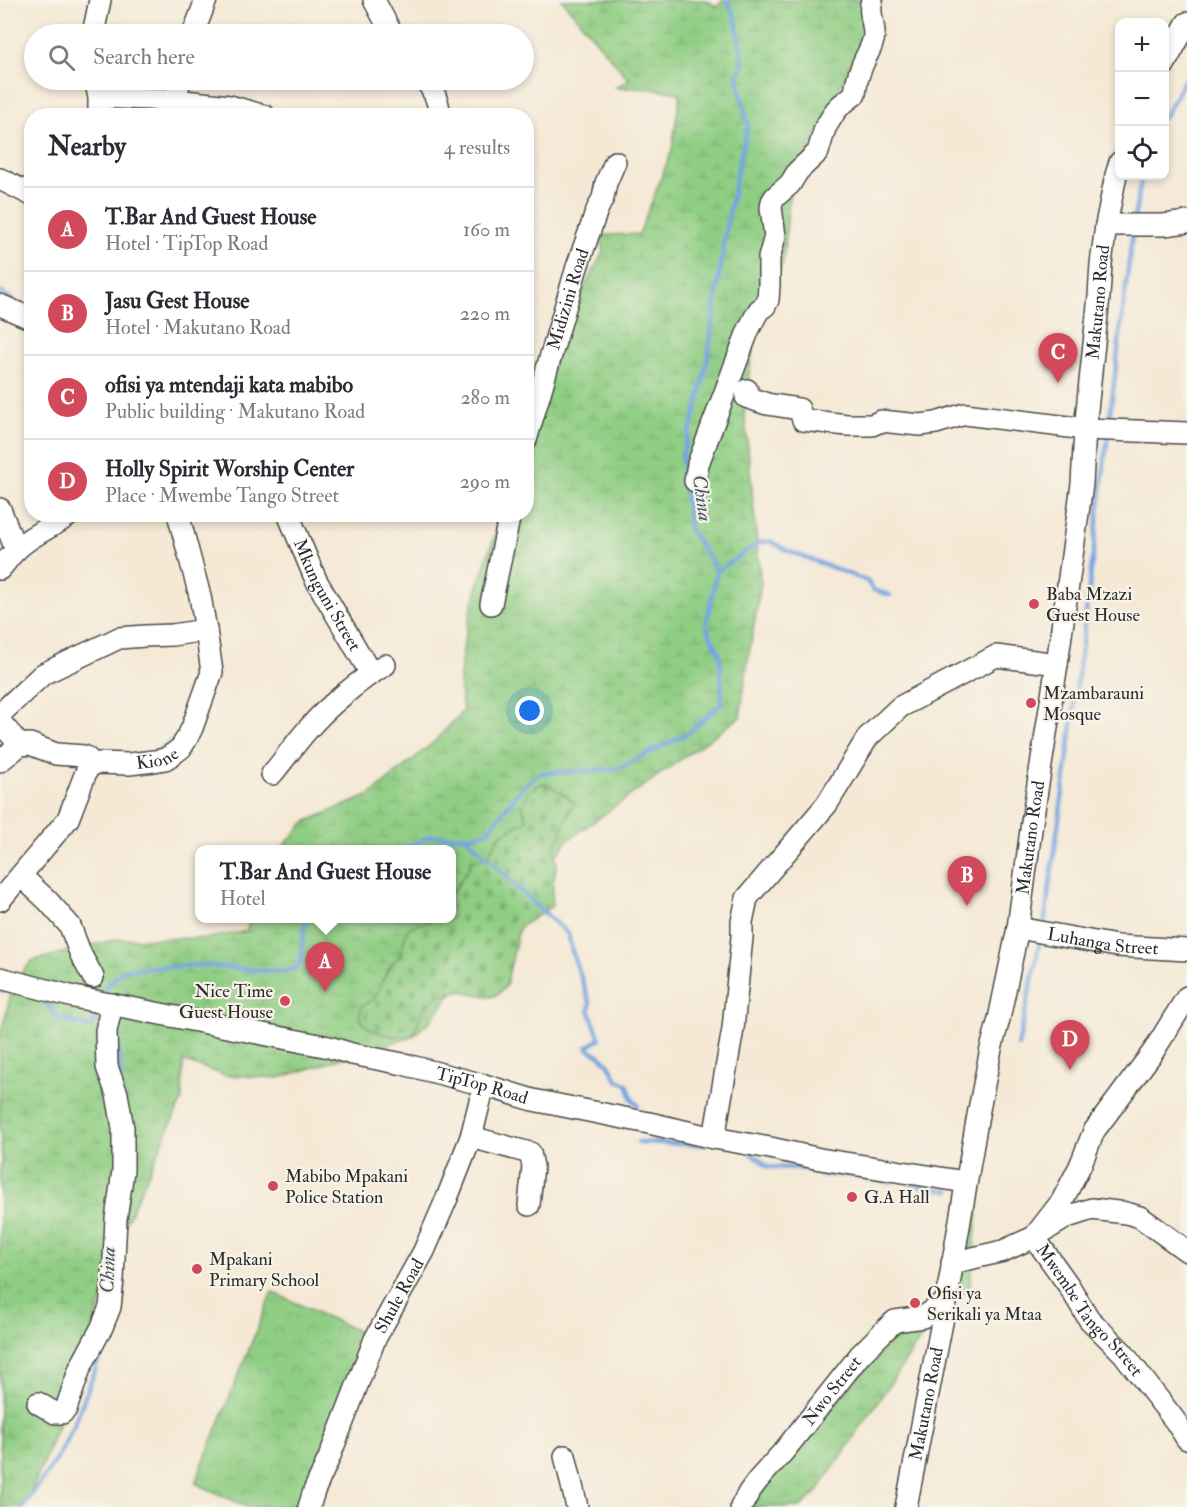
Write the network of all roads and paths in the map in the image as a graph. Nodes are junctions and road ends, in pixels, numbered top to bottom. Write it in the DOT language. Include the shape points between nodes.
graph roads {
  1 [pos="100,0"];
  2 [pos="206,0"];
  3 [pos="374,0"];
  4 [pos="872,0"];
  5 [pos="1187,23"];
  6 [pos="95,24"];
  7 [pos="197,24"];
  8 [pos="387,24"];
  9 [pos="1169,56"];
  10 [pos="177,90"];
  11 [pos="431,90"];
  12 [pos="98,97"];
  13 [pos="237,108"];
  14 [pos="439,108"];
  15 [pos="615,162"];
  16 [pos="0,179"];
  17 [pos="1115,180"];
  18 [pos="24,191"];
  19 [pos="1187,222"];
  20 [pos="1106,225"];
  21 [pos="0,305"];
  22 [pos="24,316"];
  23 [pos="747,390"];
  24 [pos="534,413"];
  25 [pos="1085,429"];
  26 [pos="1187,433"];
  27 [pos="695,481"];
  28 [pos="0,509"];
  29 [pos="60,522"];
  30 [pos="180,522"];
  31 [pos="291,522"];
  32 [pos="508,522"];
  33 [pos="16,550"];
  34 [pos="0,569"];
  35 [pos="491,604"];
  36 [pos="206,630"];
  37 [pos="1057,664"];
  38 [pos="0,714"];
  39 [pos="0,722"];
  40 [pos="20,745"];
  41 [pos="0,760"];
  42 [pos="92,765"];
  43 [pos="272,774"];
  44 [pos="21,876"];
  45 [pos="0,900"];
  46 [pos="1018,928"];
  47 [pos="1187,950"];
  48 [pos="93,977"];
  49 [pos="0,978"];
  50 [pos="1187,997"];
  51 [pos="112,1004"];
  52 [pos="484,1085"];
  53 [pos="471,1137"];
  54 [pos="714,1138"];
  55 [pos="966,1182"];
  56 [pos="529,1205"];
  57 [pos="1034,1237"];
  58 [pos="1187,1251"];
  59 [pos="952,1263"];
  60 [pos="946,1302"];
  61 [pos="38,1403"];
  62 [pos="1187,1439"];
  63 [pos="565,1456"];
  64 [pos="309,1507"];
  65 [pos="577,1507"];
  66 [pos="741,1507"];
  67 [pos="906,1507"];
  1 -- 6 [label="street"];
  2 -- 7 [label="street"];
  3 -- 8 [label="street"];
  4 -- 27 [label="street" via="874,35 856,81 855,94 836,110 825,128 818,152 772,202 775,230 769,258 768,300 748,331"];
  5 -- 9 [label="street"];
  10 -- 12 [label="street"];
  10 -- 13 [label="street"];
  11 -- 14 [label="street"];
  15 -- 24 [label="street, Midizini Road" via="577,267"];
  16 -- 18 [label="street"];
  17 -- 20 [label="street, Makutano Road"];
  19 -- 20 [label="street"];
  20 -- 25 [label="street, Makutano Road"];
  21 -- 22 [label="street"];
  23 -- 25 [label="street" via="746,397 799,409 803,420 920,425 965,414"];
  25 -- 26 [label="street"];
  25 -- 37 [label="street, Makutano Road" via="1082,484"];
  28 -- 33 [label="street"];
  29 -- 33 [label="street"];
  30 -- 36 [label="street, Kione"];
  31 -- 43 [label="street, Mkunguni Street" via="316,580 378,669 329,707"];
  32 -- 35 [label="street"];
  33 -- 34 [label="street"];
  36 -- 38 [label="street" via="119,638 43,674"];
  36 -- 42 [label="street, Kione" via="212,672 181,748 165,759"];
  37 -- 46 [label="street, Makutano Road"];
  37 -- 54 [label="street" via="996,656 900,706 868,737 827,804 747,898 733,1029"];
  39 -- 40 [label="street"];
  40 -- 41 [label="street"];
  40 -- 42 [label="street" via="84,756"];
  42 -- 44 [label="street" via="68,819"];
  44 -- 45 [label="street"];
  44 -- 48 [label="street" via="70,927"];
  46 -- 47 [label="street, Luhanga Street" via="1117,946"];
  46 -- 55 [label="street, Makutano Road"];
  49 -- 51 [label="street, TipTop Road"];
  50 -- 57 [label="street, Mwembe Tango Street" via="1153,1052 1094,1131 1062,1201"];
  51 -- 52 [label="street, TipTop Road" via="329,1047"];
  51 -- 61 [label="street" via="106,1031 107,1067 123,1128 123,1160 110,1307 80,1368 66,1409 55,1413"];
  52 -- 53 [label="street, Shule Road"];
  52 -- 54 [label="street, TipTop Road" via="533,1100"];
  53 -- 56 [label="street" via="530,1153 533,1166"];
  53 -- 64 [label="street, Shule Road" via="424,1251 375,1340"];
  54 -- 55 [label="street, TipTop Road"];
  55 -- 59 [label="street, Makutano Road"];
  57 -- 58 [label="street" via="1066,1217 1092,1209 1140,1218"];
  57 -- 59 [label="street" via="1003,1251"];
  57 -- 62 [label="street, Mwembe Tango Street" via="1089,1319 1123,1353"];
  59 -- 60 [label="street, Makutano Road"];
  60 -- 66 [label="street, Nwo Street" via="922,1317 895,1321 860,1355 758,1480"];
  60 -- 67 [label="street, Makutano Road"];
  63 -- 65 [label="street"];
}
